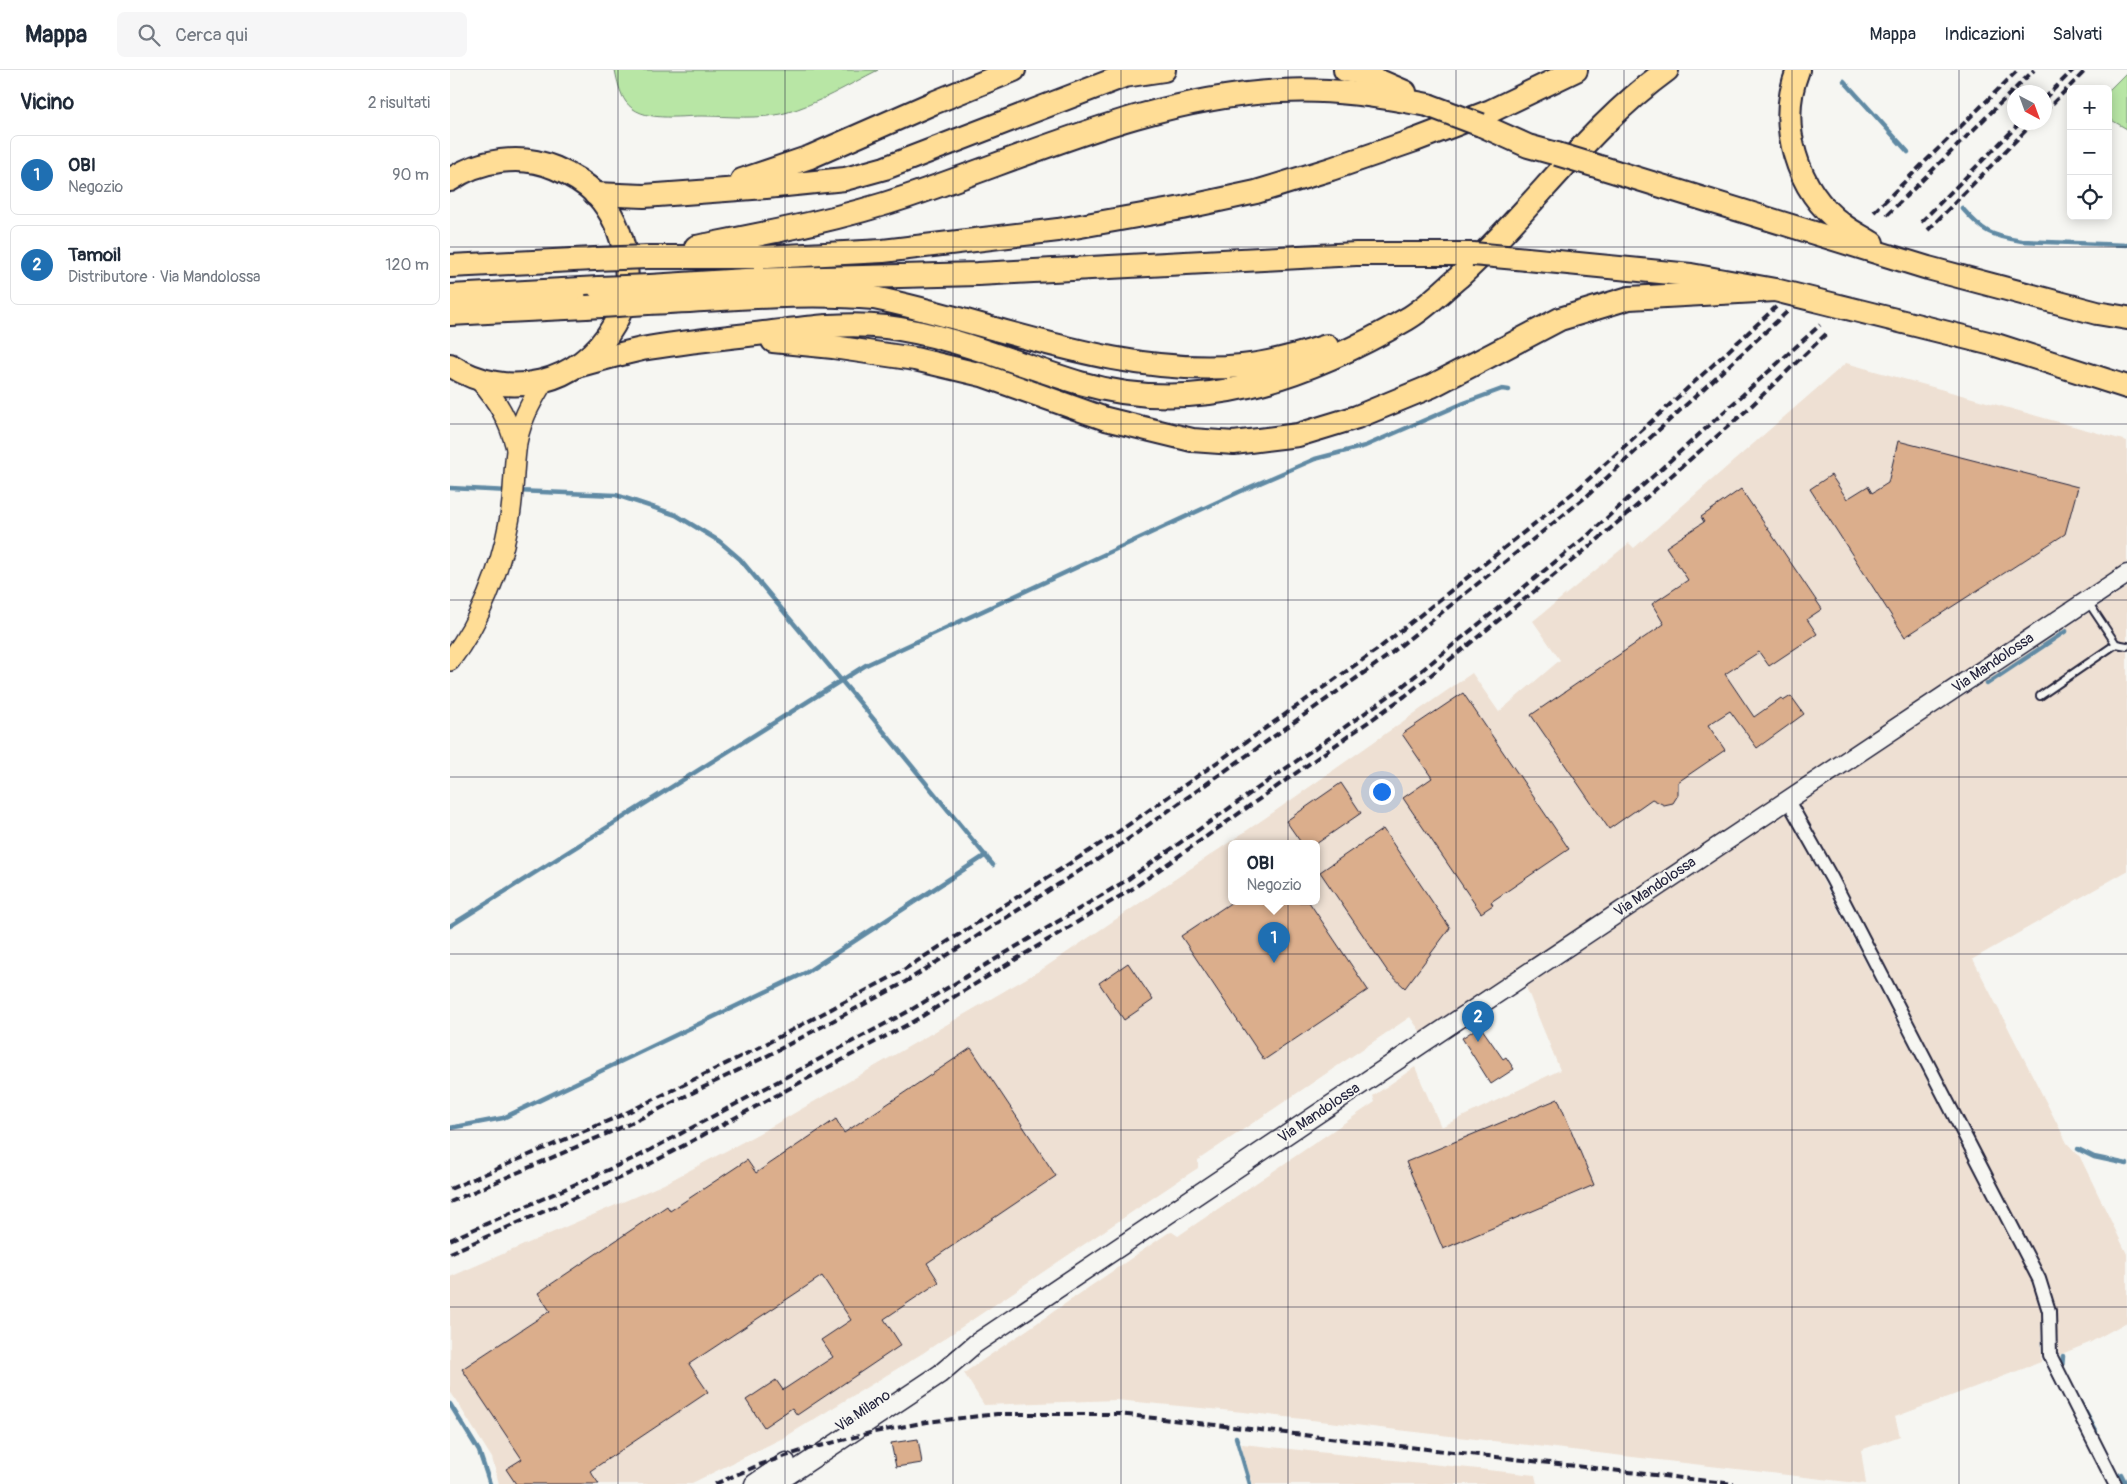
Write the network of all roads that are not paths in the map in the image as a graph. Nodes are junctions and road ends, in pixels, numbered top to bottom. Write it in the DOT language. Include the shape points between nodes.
graph roads {
  1 [pos="1014,70"];
  2 [pos="1164,70"];
  3 [pos="1345,70"];
  4 [pos="1576,70"];
  5 [pos="1667,70"];
  6 [pos="1798,70"];
  7 [pos="1428,105"];
  8 [pos="450,180"];
  9 [pos="705,190"];
  10 [pos="595,194"];
  11 [pos="648,257"];
  12 [pos="450,266"];
  13 [pos="1928,268"];
  14 [pos="1453,282"];
  15 [pos="1775,290"];
  16 [pos="649,294"];
  17 [pos="450,296"];
  18 [pos="2050,300"];
  19 [pos="2127,310"];
  20 [pos="450,314"];
  21 [pos="2127,318"];
  22 [pos="730,337"];
  23 [pos="450,365"];
  24 [pos="577,366"];
  25 [pos="480,380"];
  26 [pos="544,381"];
  27 [pos="2127,387"];
  28 [pos="516,450"];
  29 [pos="2127,574"];
  30 [pos="2087,601"];
  31 [pos="2116,644"];
  32 [pos="2127,646"];
  33 [pos="450,661"];
  34 [pos="2040,696"];
  35 [pos="1787,799"];
  36 [pos="1186,1203"];
  37 [pos="975,1344"];
  38 [pos="754,1484"];
  39 [pos="775,1484"];
  40 [pos="2115,1484"];
  1 -- 9 [label="highway" via="810,158"];
  2 -- 9 [label="highway" via="1124,76 877,170 845,178"];
  3 -- 7 [label="highway" via="1396,87"];
  4 -- 11 [label="highway" via="1490,111 1331,169 1256,192 1182,208 1058,230 883,250 767,257"];
  5 -- 14 [label="highway" via="1618,110 1503,234"];
  6 -- 13 [label="highway" via="1789,106 1789,134 1808,185 1842,225 1877,246"];
  7 -- 11 [label="highway" via="1352,92 1308,90 1182,103 1125,119 846,216"];
  7 -- 13 [label="highway, bridge" via="1528,146"];
  8 -- 10 [label="highway" via="488,162 517,159 546,164 564,172"];
  9 -- 10 [label="highway" via="644,196"];
  10 -- 24 [label="highway" via="612,216 623,242 627,270 624,298 614,324 598,347"];
  11 -- 12 [label="highway, bridge"];
  13 -- 18 [label="highway"];
  14 -- 16 [label="highway" via="1378,326 1339,342 1284,358 1240,366 1184,366 1092,354 874,298"];
  14 -- 22 [label="highway" via="1411,317 1345,352 1280,379 1211,393 1145,395 1115,392 956,344 886,327 811,327"];
  15 -- 16 [label="highway, bridge" via="1691,275 1473,254 1356,254 978,274 745,280"];
  15 -- 22 [label="highway" via="1629,298 1560,319 1432,386 1358,417 1298,435 1234,443 1192,440 1106,419 982,375 915,358 833,346"];
  15 -- 27 [label="highway" via="1996,346"];
  16 -- 17 [label="highway, bridge" via="599,288"];
  16 -- 20 [label="highway, bridge" via="586,307"];
  18 -- 19 [label="highway"];
  18 -- 21 [label="highway"];
  22 -- 24 [label="highway" via="640,350"];
  23 -- 25 [label="highway"];
  24 -- 26 [label="highway"];
  25 -- 26 [label="highway" via="516,385"];
  25 -- 28 [label="main road" via="503,412"];
  26 -- 28 [label="main road" via="526,414"];
  28 -- 33 [label="main road" via="512,505 500,558 472,626"];
  29 -- 30 [label="main road, Via Mandolossa"];
  30 -- 31 [label="lane"];
  30 -- 35 [label="main road, Via Mandolossa"];
  31 -- 32 [label="lane"];
  31 -- 34 [label="lane"];
  35 -- 36 [label="main road, Via Mandolossa"];
  35 -- 40 [label="street" via="2039,1278 2048,1311 2050,1355"];
  36 -- 37 [label="main road, Via Milano"];
  37 -- 38 [label="main road, Via Milano" via="932,1365"];
  37 -- 39 [label="main road, Via Milano" via="940,1374"];
}
